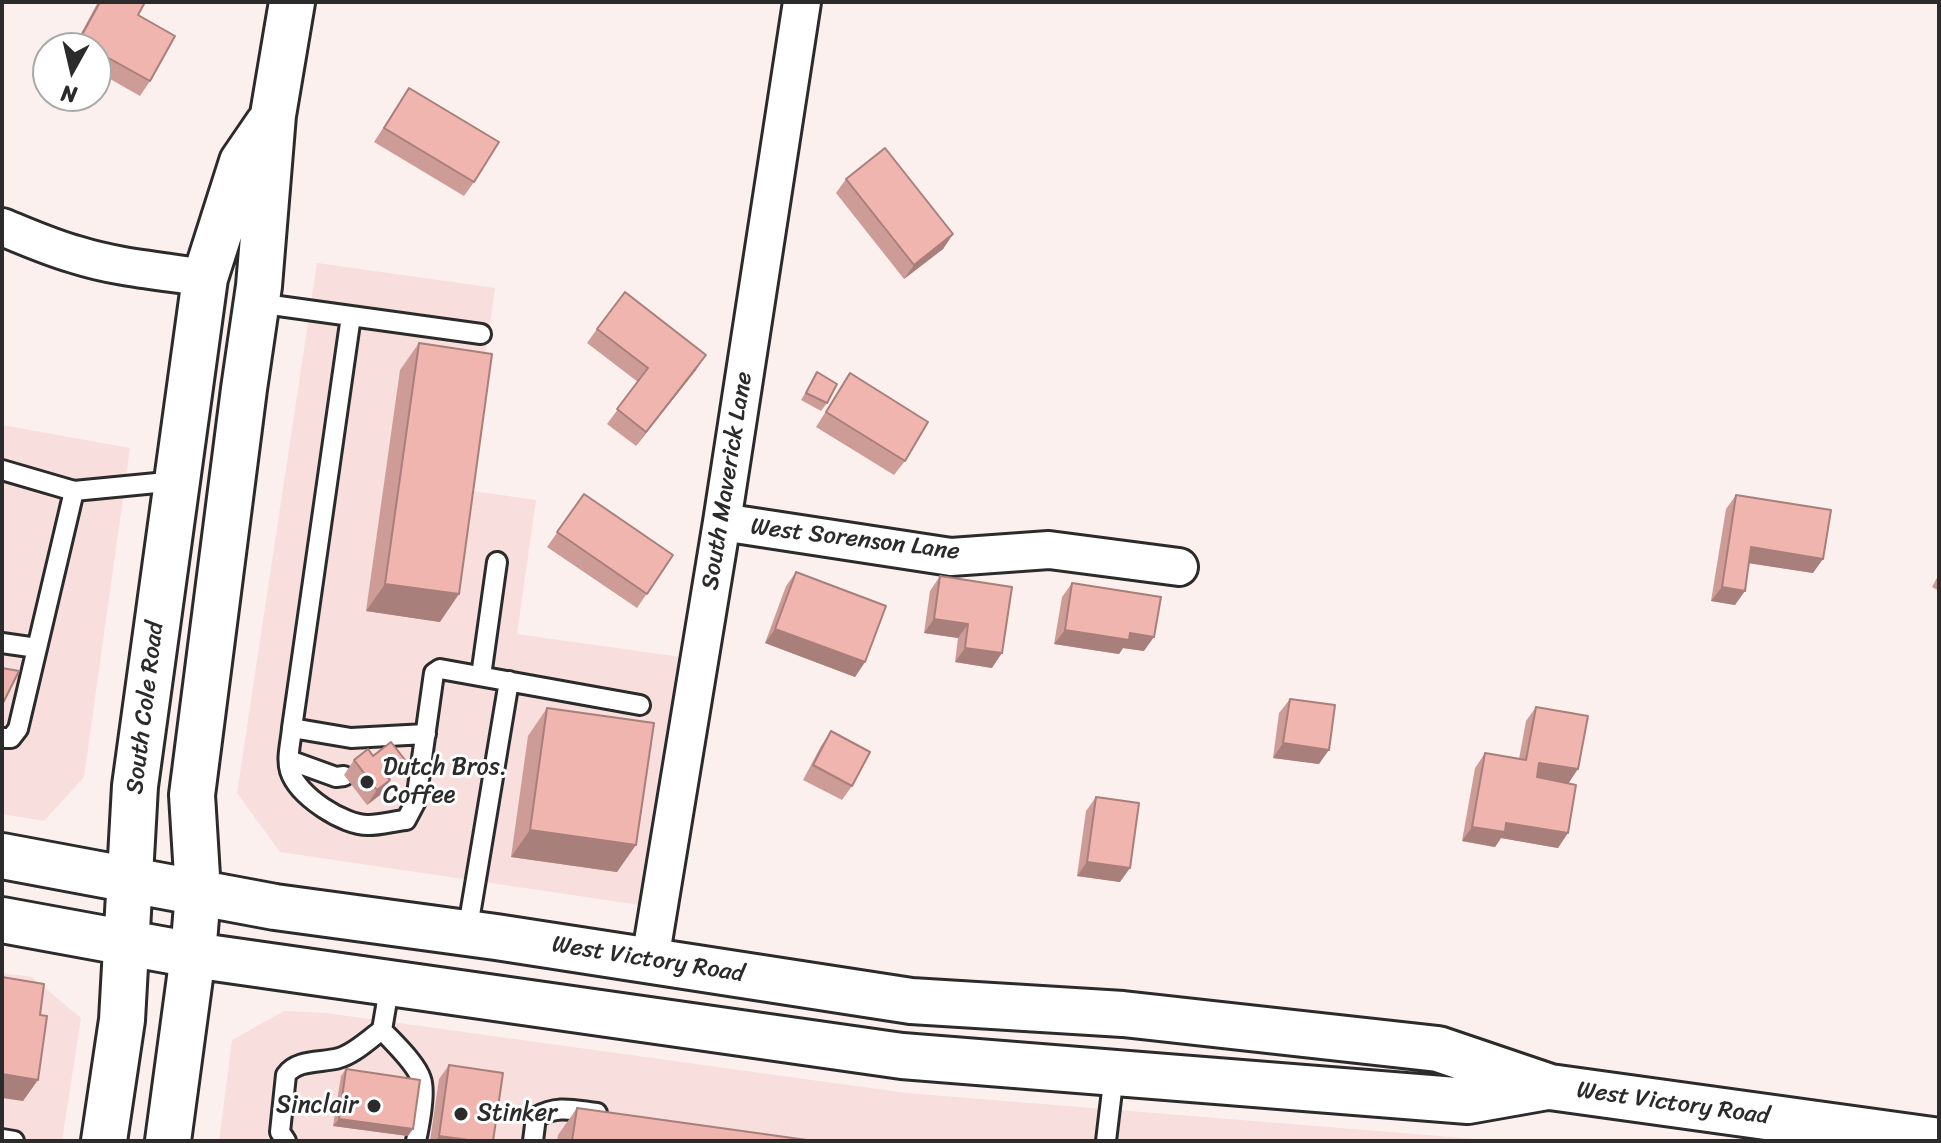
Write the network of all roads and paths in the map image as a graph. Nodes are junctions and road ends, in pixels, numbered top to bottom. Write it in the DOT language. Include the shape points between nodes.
graph roads {
  1 [pos="292,2"];
  2 [pos="802,2"];
  3 [pos="273,115"];
  4 [pos="2,227"];
  5 [pos="205,278"];
  6 [pos="257,303"];
  7 [pos="351,316"];
  8 [pos="481,334"];
  9 [pos="244,389"];
  10 [pos="2,470"];
  11 [pos="177,481"];
  12 [pos="74,491"];
  13 [pos="722,522"];
  14 [pos="497,562"];
  15 [pos="1179,567"];
  16 [pos="2,643"];
  17 [pos="37,648"];
  18 [pos="481,676"];
  19 [pos="509,681"];
  20 [pos="640,705"];
  21 [pos="292,728"];
  22 [pos="426,734"];
  23 [pos="393,736"];
  24 [pos="2,738"];
  25 [pos="373,755"];
  26 [pos="289,760"];
  27 [pos="344,776"];
  28 [pos="2,856"];
  29 [pos="130,879"];
  30 [pos="198,892"];
  31 [pos="2,920"];
  32 [pos="467,933"];
  33 [pos="126,943"];
  34 [pos="193,955"];
  35 [pos="650,960"];
  36 [pos="390,983"];
  37 [pos="382,1030"];
  38 [pos="1297,1034"];
  39 [pos="1438,1049"];
  40 [pos="1114,1074"];
  41 [pos="1238,1084"];
  42 [pos="1550,1087"];
  43 [pos="608,1115"];
  44 [pos="2,1139"];
  45 [pos="14,1141"];
  46 [pos="104,1141"];
  47 [pos="168,1141"];
  48 [pos="286,1141"];
  49 [pos="416,1141"];
  50 [pos="533,1141"];
  51 [pos="1106,1141"];
  52 [pos="1939,1141"];
  1 -- 3 [label="main road, South Cole Road"];
  2 -- 13 [label="street, South Maverick Lane"];
  3 -- 5 [label="main road, South Cole Road" via="242,162"];
  3 -- 6 [label="main road, South Cole Road"];
  4 -- 5 [label="street" via="79,256"];
  5 -- 9 [label="main road, South Cole Road" via="242,340"];
  5 -- 11 [label="main road, South Cole Road"];
  6 -- 7 [label="lane"];
  6 -- 9 [label="main road, South Cole Road"];
  7 -- 8 [label="lane"];
  7 -- 21 [label="lane"];
  9 -- 30 [label="main road, South Cole Road" via="192,795"];
  10 -- 12 [label="lane"];
  11 -- 12 [label="lane"];
  11 -- 29 [label="main road, South Cole Road" via="135,786"];
  12 -- 17 [label="lane"];
  13 -- 15 [label="street, West Sorenson Lane" via="951,557 1049,550"];
  13 -- 35 [label="street, South Maverick Lane"];
  14 -- 18 [label="lane"];
  16 -- 17 [label="lane"];
  17 -- 24 [label="lane" via="18,729 11,738"];
  18 -- 19 [label="lane"];
  18 -- 22 [label="lane" via="440,669 434,673"];
  19 -- 20 [label="lane"];
  19 -- 32 [label="lane"];
  21 -- 23 [label="lane" via="351,738"];
  21 -- 26 [label="lane"];
  22 -- 23 [label="lane"];
  22 -- 26 [label="lane" via="416,801 406,820 368,826 351,822 303,791"];
  23 -- 25 [label="lane"];
  26 -- 27 [label="lane"];
  28 -- 29 [label="main road, West Victory Road"];
  29 -- 30 [label="main road, West Victory Road"];
  29 -- 33 [label="main road, South Cole Road"];
  30 -- 32 [label="main road, West Victory Road"];
  30 -- 34 [label="main road, South Cole Road"];
  31 -- 33 [label="main road, West Victory Road"];
  32 -- 35 [label="main road, West Victory Road"];
  33 -- 34 [label="main road, West Victory Road"];
  33 -- 46 [label="main road, South Cole Road" via="122,1020"];
  34 -- 36 [label="main road, West Victory Road"];
  34 -- 47 [label="main road, South Cole Road"];
  35 -- 38 [label="main road, West Victory Road" via="911,1001 1123,1014"];
  36 -- 37 [label="lane"];
  36 -- 40 [label="main road, West Victory Road" via="902,1056"];
  37 -- 48 [label="lane" via="342,1058 291,1068 280,1132"];
  37 -- 49 [label="lane" via="422,1080"];
  38 -- 39 [label="main road, West Victory Road"];
  38 -- 40 [label="main road, West Victory Road" via="1184,1049 1141,1049 1124,1056"];
  39 -- 41 [label="main road, West Victory Road" via="1431,1068 1419,1074 1329,1066"];
  39 -- 42 [label="main road, West Victory Road"];
  40 -- 41 [label="main road, West Victory Road"];
  40 -- 51 [label="lane"];
  41 -- 42 [label="main road, West Victory Road" via="1468,1101"];
  42 -- 52 [label="main road, West Victory Road"];
  43 -- 50 [label="lane" via="548,1110 536,1117"];
  44 -- 45 [label="lane"];
}
